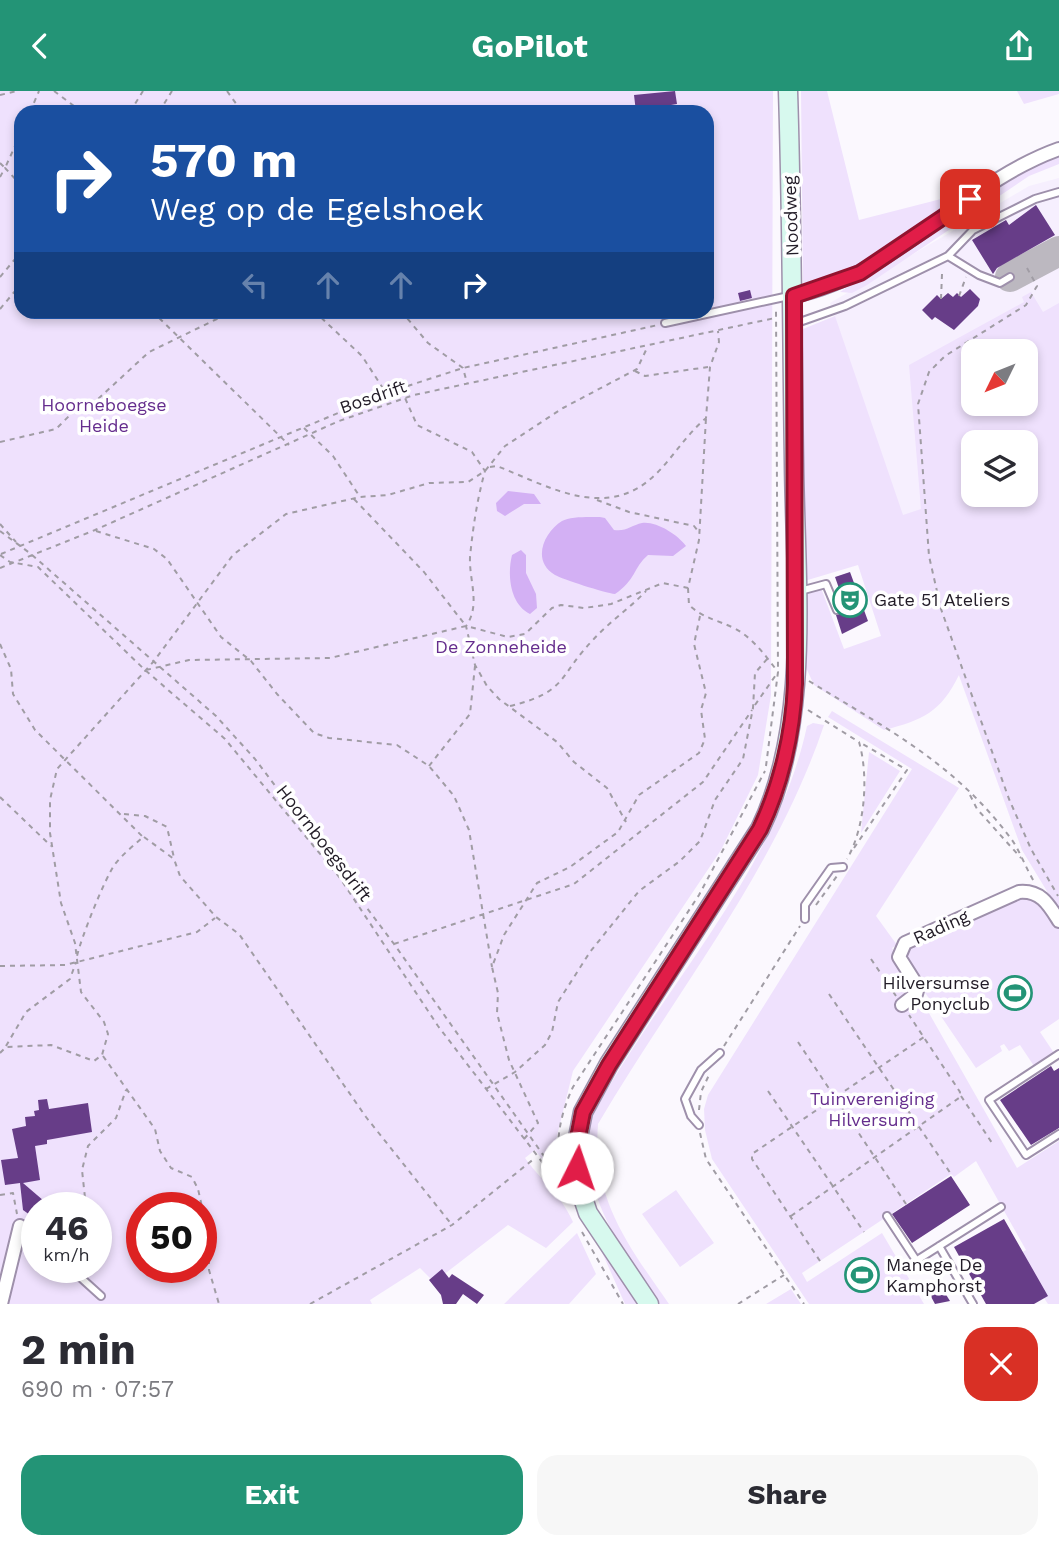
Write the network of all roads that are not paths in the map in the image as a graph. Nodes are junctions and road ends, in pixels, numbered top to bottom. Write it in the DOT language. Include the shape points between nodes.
graph roads {
  1 [pos="788,91"];
  2 [pos="1059,149"];
  3 [pos="1059,192"];
  4 [pos="948,256"];
  5 [pos="1010,277"];
  6 [pos="794,296"];
  7 [pos="714,313"];
  8 [pos="684,319"];
  9 [pos="784,321"];
  10 [pos="665,323"];
  11 [pos="795,592"];
  12 [pos="837,610"];
  13 [pos="843,866"];
  14 [pos="1053,900"];
  15 [pos="805,919"];
  16 [pos="1059,921"];
  17 [pos="902,1005"];
  18 [pos="720,1052"];
  19 [pos="1057,1058"];
  20 [pos="699,1125"];
  21 [pos="1059,1134"];
  22 [pos="1001,1207"];
  23 [pos="887,1216"];
  24 [pos="20,1226"];
  25 [pos="939,1246"];
  26 [pos="916,1260"];
  27 [pos="903,1269"];
  28 [pos="87,1283"];
  29 [pos="101,1296"];
  30 [pos="1,1304"];
  31 [pos="649,1304"];
  32 [pos="973,1304"];
  1 -- 6 [label="main road, Noodweg"];
  2 -- 6 [label="street" via="1023,164 860,273"];
  3 -- 4 [label="lane" via="1034,199 973,230"];
  4 -- 5 [label="lane" via="979,275 1000,282"];
  4 -- 9 [label="lane" via="845,306"];
  6 -- 7 [label="lane"];
  6 -- 9 [label="main road, Noodweg"];
  8 -- 10 [label="lane"];
  9 -- 11 [label="main road, Noodweg"];
  11 -- 12 [label="lane" via="826,585"];
  11 -- 31 [label="main road, Noodweg" via="790,676 794,708 774,801 583,1112 575,1153 578,1184 588,1213"];
  13 -- 15 [label="lane" via="831,868 805,905"];
  14 -- 16 [label="street"];
  14 -- 17 [label="street, Rading" via="1029,891 1019,893 905,943 899,957 918,987"];
  18 -- 20 [label="lane" via="701,1070 685,1099"];
  19 -- 21 [label="lane" via="989,1100 1026,1155"];
  22 -- 25 [label="lane"];
  23 -- 26 [label="lane"];
  24 -- 30 [label="street"];
  25 -- 26 [label="lane"];
  25 -- 32 [label="lane"];
  26 -- 27 [label="lane"];
  28 -- 29 [label="lane"];
}
